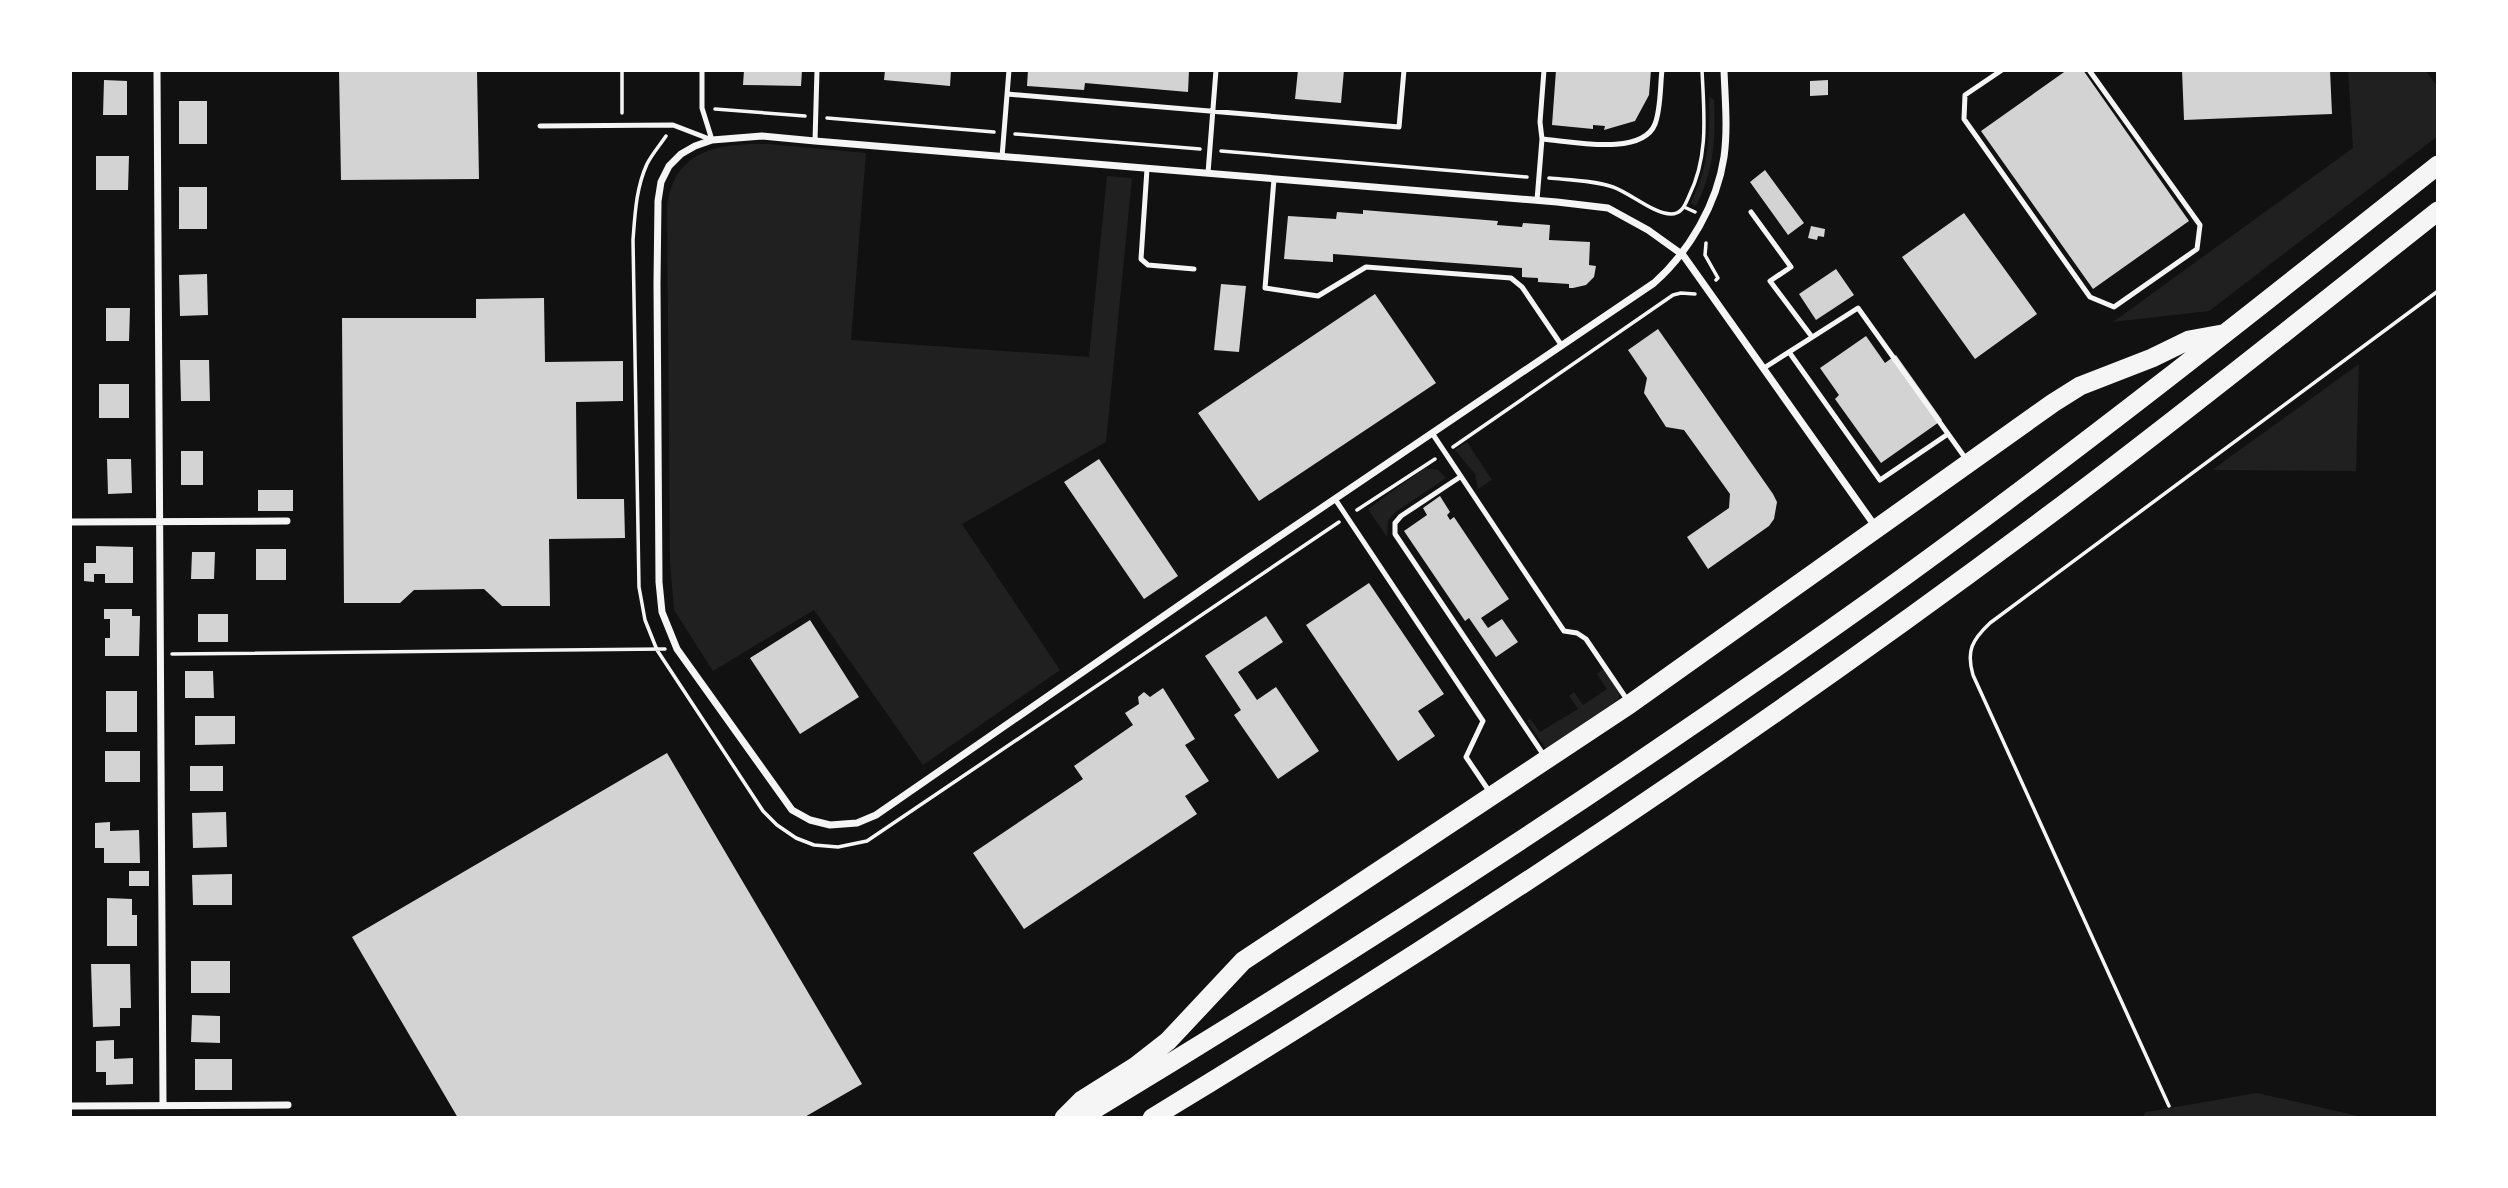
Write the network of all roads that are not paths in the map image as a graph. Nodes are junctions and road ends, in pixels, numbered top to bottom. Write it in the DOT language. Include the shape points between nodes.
graph roads {
  1 [pos="157,70"];
  2 [pos="702,70"];
  3 [pos="817,70"];
  4 [pos="1009,70"];
  5 [pos="1216,70"];
  6 [pos="1404,70"];
  7 [pos="1544,70"];
  8 [pos="1662,70"];
  9 [pos="1724,70"];
  10 [pos="2002,70"];
  11 [pos="2089,70"];
  12 [pos="1007,94"];
  13 [pos="1213,111"];
  14 [pos="540,126"];
  15 [pos="1542,139"];
  16 [pos="712,140"];
  17 [pos="815,141"];
  18 [pos="1002,157"];
  19 [pos="2438,165"];
  20 [pos="1147,169"];
  21 [pos="1208,173"];
  22 [pos="1274,179"];
  23 [pos="1537,200"];
  24 [pos="2438,211"];
  25 [pos="1751,212"];
  26 [pos="1683,255"];
  27 [pos="1194,269"];
  28 [pos="2226,333"];
  29 [pos="1812,337"];
  30 [pos="1562,346"];
  31 [pos="1789,352"];
  32 [pos="1764,368"];
  33 [pos="1432,433"];
  34 [pos="1948,434"];
  35 [pos="1968,462"];
  36 [pos="1460,477"];
  37 [pos="1335,499"];
  38 [pos="70,522"];
  39 [pos="159,522"];
  40 [pos="287,522"];
  41 [pos="1878,529"];
  42 [pos="1630,704"];
  43 [pos="1547,760"];
  44 [pos="1493,796"];
  45 [pos="163,1105"];
  46 [pos="288,1105"];
  47 [pos="70,1106"];
  48 [pos="1064,1118"];
  49 [pos="1080,1118"];
  50 [pos="1152,1118"];
  1 -- 39 [label="street"];
  2 -- 16 [label="lane" via="702,108"];
  3 -- 17 [label="lane"];
  4 -- 12 [label="lane"];
  5 -- 13 [label="lane"];
  6 -- 13 [label="lane" via="1398,127"];
  7 -- 15 [label="lane"];
  8 -- 15 [label="lane" via="1654,127 1642,139 1624,145"];
  9 -- 26 [label="street" via="1726,111 1720,177"];
  10 -- 11 [label="lane" via="1965,95 1964,118 2090,297 2114,307 2197,249 2200,225"];
  12 -- 13 [label="lane"];
  12 -- 18 [label="lane"];
  13 -- 21 [label="lane"];
  14 -- 16 [label="lane" via="673,125"];
  15 -- 23 [label="lane"];
  16 -- 17 [label="street" via="762,136"];
  16 -- 37 [label="street" via="681,154 668,166 658,201 662,612 677,649 794,812 825,825 857,823 876,815"];
  17 -- 18 [label="street"];
  18 -- 20 [label="street"];
  19 -- 28 [label="highway"];
  20 -- 21 [label="street"];
  20 -- 27 [label="lane" via="1141,259 1149,265"];
  21 -- 22 [label="street"];
  22 -- 23 [label="street"];
  22 -- 30 [label="lane" via="1265,288 1318,296 1366,267 1511,278"];
  23 -- 26 [label="street" via="1608,208"];
  24 -- 50 [label="highway" via="2087,486 1902,623 1597,835"];
  25 -- 29 [label="lane" via="1791,267 1770,281"];
  26 -- 30 [label="street" via="1654,283"];
  26 -- 32 [label="street"];
  28 -- 35 [label="highway" via="2189,340 2080,386"];
  28 -- 49 [label="highway" via="1876,596 1583,800"];
  29 -- 31 [label="lane"];
  29 -- 34 [label="lane" via="1858,308"];
  30 -- 33 [label="street"];
  31 -- 32 [label="lane"];
  31 -- 34 [label="lane" via="1881,480"];
  32 -- 41 [label="street"];
  33 -- 36 [label="lane"];
  33 -- 37 [label="street"];
  34 -- 35 [label="lane"];
  35 -- 41 [label="highway"];
  36 -- 42 [label="lane" via="1564,631 1586,639"];
  36 -- 43 [label="lane" via="1401,516 1395,523 1396,537"];
  37 -- 44 [label="lane" via="1483,721 1466,757"];
  38 -- 39 [label="street"];
  39 -- 40 [label="street"];
  39 -- 45 [label="street"];
  41 -- 42 [label="highway"];
  42 -- 43 [label="highway"];
  43 -- 44 [label="highway"];
  44 -- 48 [label="highway" via="1244,961 1168,1041 1082,1100"];
  45 -- 46 [label="street"];
  45 -- 47 [label="street"];
}
